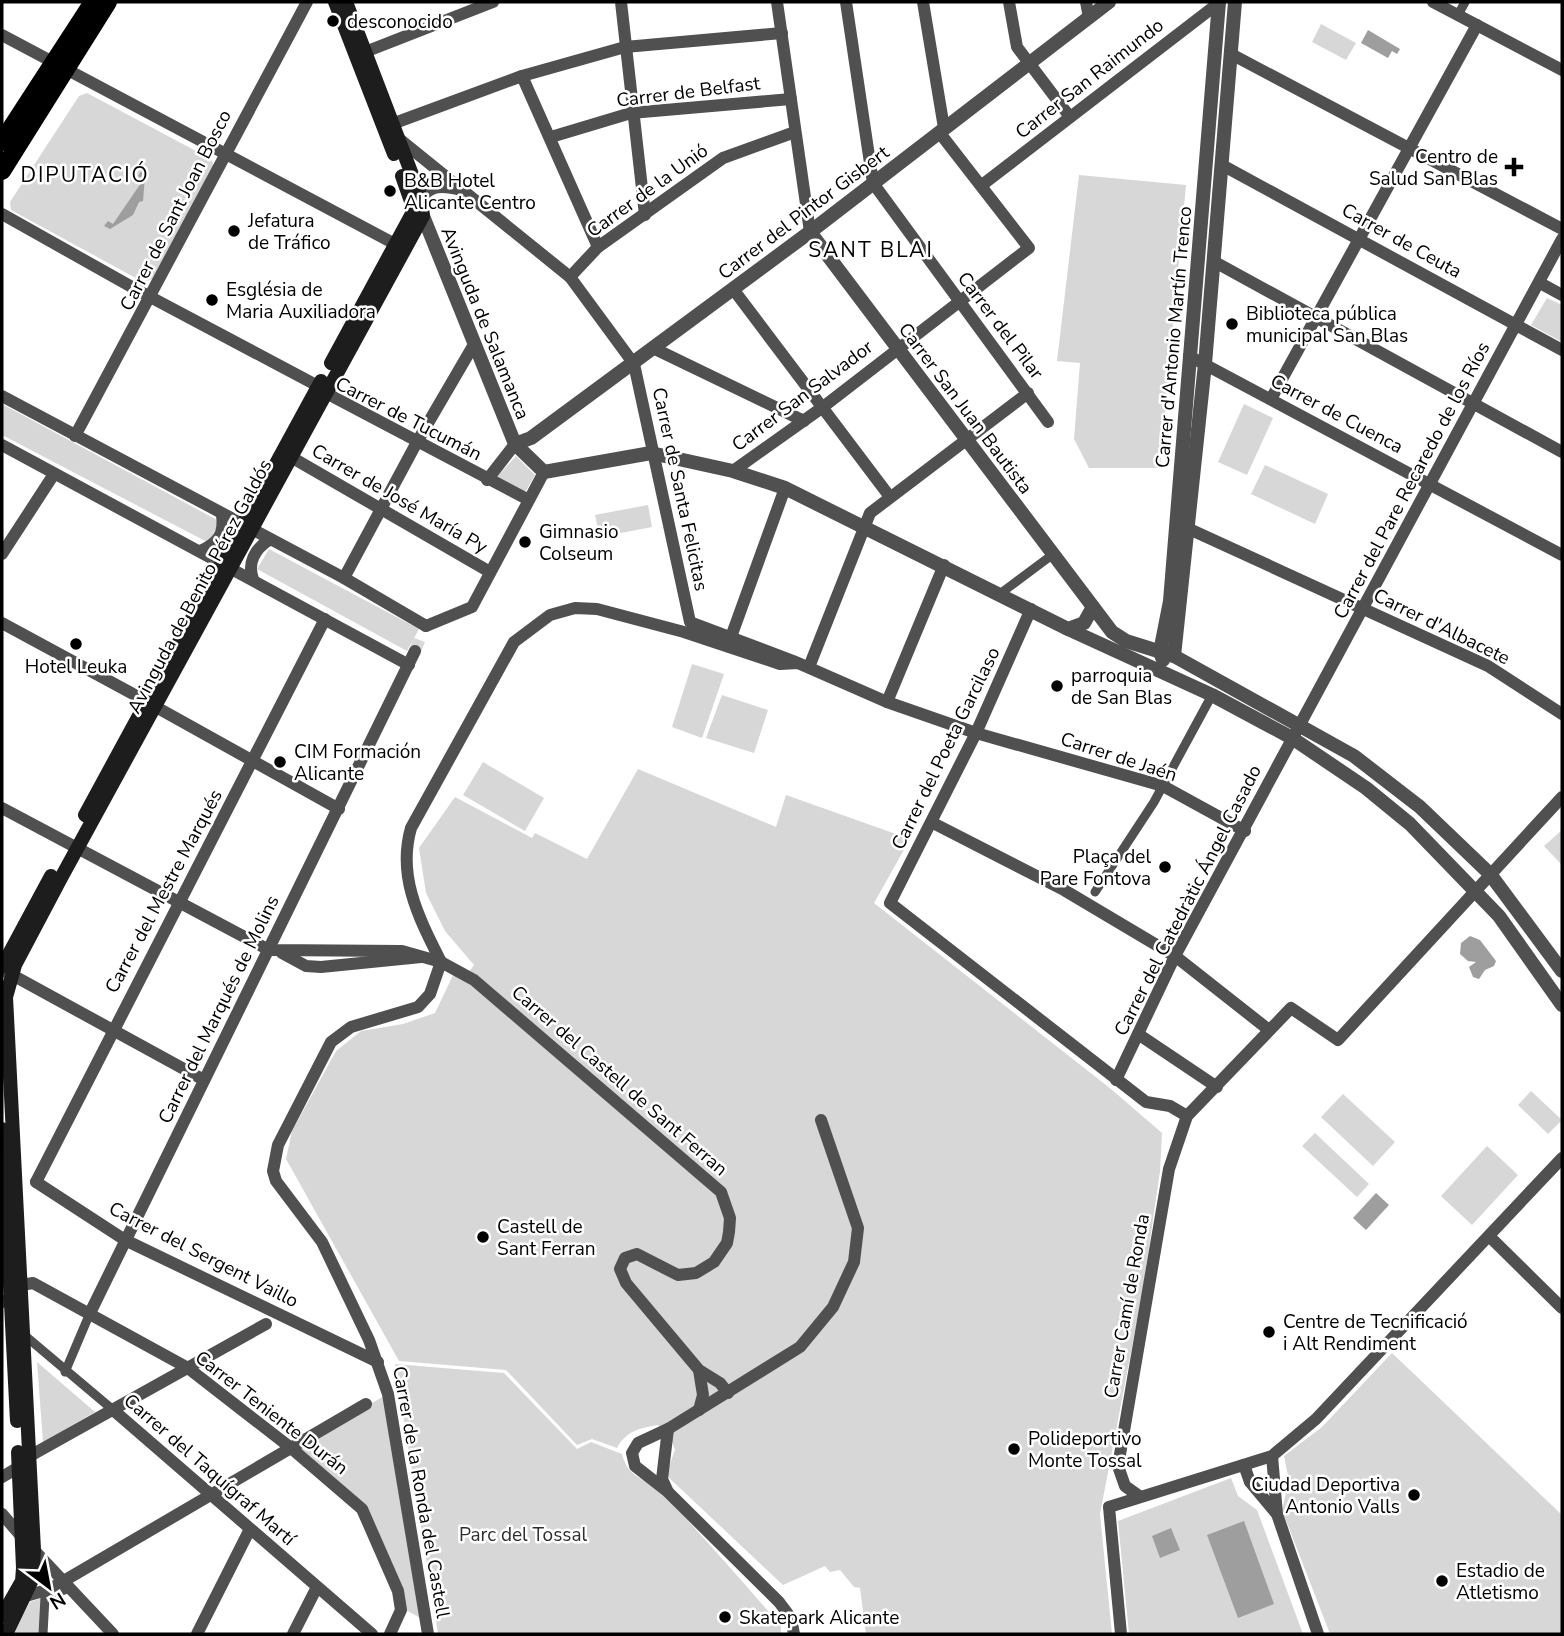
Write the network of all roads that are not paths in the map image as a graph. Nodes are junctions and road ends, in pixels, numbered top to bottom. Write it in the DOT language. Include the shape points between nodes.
graph roads {
  1 [pos="93,2"];
  2 [pos="108,2"];
  3 [pos="307,2"];
  4 [pos="335,2"];
  5 [pos="346,2"];
  6 [pos="493,2"];
  7 [pos="621,2"];
  8 [pos="777,2"];
  9 [pos="846,2"];
  10 [pos="923,2"];
  11 [pos="1009,2"];
  12 [pos="1086,2"];
  13 [pos="1109,2"];
  14 [pos="1219,2"];
  15 [pos="1235,2"];
  16 [pos="1433,2"];
  17 [pos="1465,2"];
  18 [pos="1458,15"];
  19 [pos="1089,18"];
  20 [pos="1477,24"];
  21 [pos="782,33"];
  22 [pos="2,35"];
  23 [pos="625,47"];
  24 [pos="365,52"];
  25 [pos="1231,54"];
  26 [pos="1029,64"];
  27 [pos="61,66"];
  28 [pos="1562,70"];
  29 [pos="522,76"];
  30 [pos="791,99"];
  31 [pos="631,113"];
  32 [pos="1070,117"];
  33 [pos="393,124"];
  34 [pos="942,130"];
  35 [pos="795,132"];
  36 [pos="551,137"];
  37 [pos="398,138"];
  38 [pos="2,142"];
  39 [pos="1408,146"];
  40 [pos="224,155"];
  41 [pos="1222,165"];
  42 [pos="2,171"];
  43 [pos="873,183"];
  44 [pos="982,185"];
  45 [pos="464,191"];
  46 [pos="419,208"];
  47 [pos="2,214"];
  48 [pos="645,215"];
  49 [pos="1562,229"];
  50 [pos="810,232"];
  51 [pos="1360,239"];
  52 [pos="1562,239"];
  53 [pos="395,244"];
  54 [pos="598,247"];
  55 [pos="1213,261"];
  56 [pos="570,277"];
  57 [pos="1540,283"];
  58 [pos="733,289"];
  59 [pos="151,295"];
  60 [pos="1562,295"];
  61 [pos="959,300"];
  62 [pos="1316,317"];
  63 [pos="1516,326"];
  64 [pos="473,346"];
  65 [pos="653,348"];
  66 [pos="896,348"];
  67 [pos="1562,350"];
  68 [pos="1189,356"];
  69 [pos="634,363"];
  70 [pos="1205,364"];
  71 [pos="319,392"];
  72 [pos="1028,393"];
  73 [pos="2,396"];
  74 [pos="1270,399"];
  75 [pos="1475,404"];
  76 [pos="822,407"];
  77 [pos="804,421"];
  78 [pos="1048,422"];
  79 [pos="75,436"];
  80 [pos="966,441"];
  81 [pos="417,442"];
  82 [pos="515,444"];
  83 [pos="2,445"];
  84 [pos="1562,452"];
  85 [pos="651,453"];
  86 [pos="291,457"];
  87 [pos="733,471"];
  88 [pos="544,472"];
  89 [pos="54,474"];
  90 [pos="487,480"];
  91 [pos="1431,484"];
  92 [pos="785,488"];
  93 [pos="890,496"];
  94 [pos="527,499"];
  95 [pos="382,509"];
  96 [pos="222,515"];
  97 [pos="866,525"];
  98 [pos="246,528"];
  99 [pos="1187,528"];
  100 [pos="269,540"];
  101 [pos="200,551"];
  102 [pos="2,554"];
  103 [pos="1052,555"];
  104 [pos="1562,555"];
  105 [pos="227,565"];
  106 [pos="944,565"];
  107 [pos="490,572"];
  108 [pos="344,578"];
  109 [pos="253,579"];
  110 [pos="1000,593"];
  111 [pos="1093,607"];
  112 [pos="1031,609"];
  113 [pos="1364,610"];
  114 [pos="325,619"];
  115 [pos="2,622"];
  116 [pos="690,622"];
  117 [pos="426,626"];
  118 [pos="1068,629"];
  119 [pos="731,637"];
  120 [pos="1121,653"];
  121 [pos="1166,656"];
  122 [pos="408,665"];
  123 [pos="804,665"];
  124 [pos="1169,674"];
  125 [pos="1212,695"];
  126 [pos="887,702"];
  127 [pos="151,704"];
  128 [pos="1562,714"];
  129 [pos="1299,724"];
  130 [pos="976,733"];
  131 [pos="1292,738"];
  132 [pos="253,763"];
  133 [pos="1163,786"];
  134 [pos="1562,797"];
  135 [pos="2,808"];
  136 [pos="339,809"];
  137 [pos="933,823"];
  138 [pos="1245,831"];
  139 [pos="73,846"];
  140 [pos="1490,874"];
  141 [pos="1476,890"];
  142 [pos="1095,892"];
  143 [pos="178,902"];
  144 [pos="275,951"];
  145 [pos="1175,956"];
  146 [pos="441,962"];
  147 [pos="5,970"];
  148 [pos="1562,971"];
  149 [pos="1562,1005"];
  150 [pos="113,1029"];
  151 [pos="1269,1030"];
  152 [pos="1138,1034"];
  153 [pos="204,1080"];
  154 [pos="1116,1080"];
  155 [pos="1217,1087"];
  156 [pos="1187,1116"];
  157 [pos="821,1121"];
  158 [pos="2,1129"];
  159 [pos="1562,1158"];
  160 [pos="3,1162"];
  161 [pos="36,1182"];
  162 [pos="15,1187"];
  163 [pos="1490,1237"];
  164 [pos="125,1240"];
  165 [pos="21,1285"];
  166 [pos="6,1301"];
  167 [pos="1562,1308"];
  168 [pos="90,1313"];
  169 [pos="266,1324"];
  170 [pos="22,1333"];
  171 [pos="378,1362"];
  172 [pos="188,1368"];
  173 [pos="699,1370"];
  174 [pos="65,1372"];
  175 [pos="728,1393"];
  176 [pos="366,1405"];
  177 [pos="112,1409"];
  178 [pos="699,1410"];
  179 [pos="668,1429"];
  180 [pos="643,1440"];
  181 [pos="291,1448"];
  182 [pos="666,1451"];
  183 [pos="1272,1456"];
  184 [pos="24,1462"];
  185 [pos="663,1465"];
  186 [pos="1244,1465"];
  187 [pos="640,1470"];
  188 [pos="2,1477"];
  189 [pos="667,1491"];
  190 [pos="211,1495"];
  191 [pos="1139,1496"];
  192 [pos="2,1514"];
  193 [pos="1277,1514"];
  194 [pos="250,1529"];
  195 [pos="22,1537"];
  196 [pos="34,1550"];
  197 [pos="67,1585"];
  198 [pos="317,1587"];
  199 [pos="51,1591"];
  200 [pos="26,1596"];
  201 [pos="2,1616"];
  202 [pos="6,1634"];
  203 [pos="43,1634"];
  204 [pos="113,1634"];
  205 [pos="197,1634"];
  206 [pos="293,1634"];
  207 [pos="372,1634"];
  208 [pos="390,1634"];
  209 [pos="428,1634"];
  210 [pos="794,1634"];
  211 [pos="1121,1634"];
  212 [pos="1318,1634"];
  1 -- 27 [label="main road"];
  2 -- 27 [label="main road"];
  3 -- 40 [label="street, Carrer de Sant Joan Bosco"];
  4 -- 46 [label="main road, Avinguda de Salamanca"];
  5 -- 24 [label="main road, Avinguda de Salamanca"];
  6 -- 24 [label="street"];
  7 -- 23 [label="street"];
  8 -- 21 [label="street"];
  9 -- 43 [label="street"];
  10 -- 34 [label="street"];
  11 -- 26 [label="street" via="1017,47"];
  12 -- 19 [label="street"];
  13 -- 19 [label="street, Carrer del Pintor Gisbert"];
  14 -- 32 [label="street, Carrer San Raimundo"];
  14 -- 68 [label="street, Carrer d'Antonio Martín Trenco"];
  15 -- 25 [label="street, Carrer d'Antonio Martín Trenco"];
  16 -- 18 [label="street"];
  17 -- 18 [label="street"];
  18 -- 20 [label="street"];
  19 -- 26 [label="street, Carrer del Pintor Gisbert"];
  20 -- 28 [label="street"];
  20 -- 39 [label="street"];
  21 -- 23 [label="street"];
  21 -- 30 [label="street"];
  22 -- 27 [label="street"];
  23 -- 29 [label="street"];
  23 -- 31 [label="street"];
  24 -- 33 [label="main road, Avinguda de Salamanca"];
  25 -- 39 [label="street"];
  25 -- 41 [label="street, Carrer d'Antonio Martín Trenco"];
  26 -- 32 [label="street"];
  26 -- 34 [label="street, Carrer del Pintor Gisbert"];
  27 -- 38 [label="main road"];
  27 -- 40 [label="street"];
  27 -- 42 [label="main road"];
  29 -- 33 [label="street"];
  29 -- 36 [label="street"];
  30 -- 31 [label="street, Carrer de Belfast"];
  30 -- 35 [label="street"];
  31 -- 36 [label="street, Carrer de Belfast"];
  31 -- 48 [label="street"];
  32 -- 44 [label="street, Carrer San Raimundo"];
  33 -- 37 [label="main road, Avinguda de Salamanca"];
  34 -- 43 [label="street, Carrer del Pintor Gisbert"];
  34 -- 44 [label="street"];
  35 -- 48 [label="street, Carrer de la Unió" via="723,158"];
  35 -- 50 [label="street"];
  36 -- 54 [label="street"];
  37 -- 45 [label="street"];
  37 -- 46 [label="main road, Avinguda de Salamanca"];
  39 -- 49 [label="street"];
  39 -- 51 [label="street"];
  40 -- 53 [label="street"];
  40 -- 59 [label="street, Carrer de Sant Joan Bosco"];
  41 -- 51 [label="street, Carrer de Ceuta"];
  41 -- 55 [label="street, Carrer d'Antonio Martín Trenco"];
  43 -- 50 [label="street, Carrer del Pintor Gisbert"];
  43 -- 61 [label="street, Carrer del Pilar"];
  44 -- 61 [label="street, Carrer San Salvador" via="1028,248"];
  45 -- 46 [label="street" via="433,187"];
  45 -- 56 [label="street"];
  46 -- 53 [label="main road, Avinguda de Benito Pérez Galdós"];
  46 -- 64 [label="street, Avinguda de Salamanca"];
  46 -- 71 [label="main road, Avinguda de Benito Pérez Galdós"];
  47 -- 59 [label="street, Carrer de Tucumán"];
  48 -- 54 [label="street, Carrer de la Unió"];
  50 -- 58 [label="street, Carrer del Pintor Gisbert"];
  50 -- 66 [label="street, Carrer San Juan Bautista"];
  51 -- 62 [label="street"];
  51 -- 63 [label="street, Carrer de Ceuta"];
  52 -- 57 [label="street, Carrer del Pare Recaredo de los Ríos"];
  53 -- 71 [label="main road, Avinguda de Benito Pérez Galdós"];
  54 -- 56 [label="street, Carrer de la Unió"];
  55 -- 62 [label="street"];
  55 -- 70 [label="street, Carrer d'Antonio Martín Trenco"];
  56 -- 69 [label="street"];
  57 -- 60 [label="street"];
  57 -- 63 [label="street, Carrer del Pare Recaredo de los Ríos"];
  58 -- 65 [label="street, Carrer del Pintor Gisbert"];
  58 -- 76 [label="street"];
  59 -- 71 [label="street, Carrer de Tucumán"];
  59 -- 79 [label="street, Carrer de Sant Joan Bosco"];
  61 -- 66 [label="street, Carrer San Salvador"];
  61 -- 72 [label="street, Carrer del Pilar"];
  62 -- 74 [label="street"];
  62 -- 75 [label="street"];
  63 -- 67 [label="street, Carrer de Ceuta"];
  63 -- 75 [label="street, Carrer del Pare Recaredo de los Ríos"];
  64 -- 81 [label="street"];
  64 -- 82 [label="street, Avinguda de Salamanca"];
  65 -- 69 [label="street, Carrer del Pintor Gisbert"];
  65 -- 77 [label="street"];
  66 -- 76 [label="street, Carrer San Salvador"];
  66 -- 80 [label="street, Carrer San Juan Bautista"];
  68 -- 70 [label="street, Carrer de Cuenca"];
  68 -- 121 [label="street, Carrer d'Antonio Martín Trenco"];
  69 -- 82 [label="street, Carrer del Pintor Gisbert" via="531,438"];
  69 -- 85 [label="street, Carrer de Santa Felicitas"];
  70 -- 74 [label="street, Carrer de Cuenca"];
  70 -- 99 [label="street, Carrer d'Antonio Martín Trenco"];
  71 -- 81 [label="street, Carrer de Tucumán"];
  71 -- 86 [label="main road, Avinguda de Benito Pérez Galdós"];
  71 -- 98 [label="main road, Avinguda de Benito Pérez Galdós"];
  72 -- 78 [label="street, Carrer del Pilar"];
  72 -- 80 [label="street"];
  73 -- 79 [label="street"];
  74 -- 91 [label="street, Carrer de Cuenca"];
  75 -- 84 [label="street"];
  75 -- 91 [label="street, Carrer del Pare Recaredo de los Ríos"];
  76 -- 77 [label="street, Carrer San Salvador"];
  76 -- 93 [label="street"];
  77 -- 87 [label="street, Carrer San Salvador"];
  79 -- 96 [label="street"];
  80 -- 93 [label="street"];
  80 -- 103 [label="street, Carrer San Juan Bautista"];
  81 -- 90 [label="street, Carrer de Tucumán"];
  81 -- 95 [label="street"];
  82 -- 88 [label="street"];
  82 -- 90 [label="street"];
  83 -- 89 [label="street"];
  85 -- 87 [label="street"];
  85 -- 88 [label="street"];
  85 -- 116 [label="street, Carrer de Santa Felicitas"];
  86 -- 95 [label="street, Carrer de José María Py"];
  86 -- 98 [label="main road, Avinguda de Benito Pérez Galdós"];
  87 -- 92 [label="street"];
  88 -- 94 [label="street"];
  89 -- 101 [label="street"];
  89 -- 102 [label="street"];
  90 -- 94 [label="street, Carrer de Tucumán"];
  91 -- 104 [label="street, Carrer de Cuenca"];
  91 -- 113 [label="street, Carrer del Pare Recaredo de los Ríos"];
  92 -- 97 [label="street"];
  92 -- 119 [label="street"];
  93 -- 97 [label="street" via="870,513"];
  94 -- 107 [label="street"];
  95 -- 107 [label="street, Carrer de José María Py"];
  95 -- 108 [label="street"];
  96 -- 98 [label="street"];
  96 -- 101 [label="street" via="220,537"];
  97 -- 106 [label="street"];
  97 -- 123 [label="street"];
  98 -- 100 [label="street"];
  98 -- 105 [label="main road, Avinguda de Benito Pérez Galdós"];
  99 -- 113 [label="street, Carrer d'Albacete"];
  99 -- 121 [label="street, Carrer d'Antonio Martín Trenco"];
  100 -- 108 [label="street"];
  100 -- 109 [label="street" via="256,550 251,563"];
  101 -- 105 [label="street"];
  103 -- 110 [label="street"];
  103 -- 111 [label="street, Carrer San Juan Bautista"];
  105 -- 109 [label="street"];
  105 -- 127 [label="main road, Avinguda de Benito Pérez Galdós"];
  106 -- 110 [label="street"];
  106 -- 126 [label="street"];
  107 -- 117 [label="street" via="472,607"];
  108 -- 117 [label="street"];
  109 -- 114 [label="street"];
  110 -- 112 [label="street"];
  111 -- 118 [label="street" via="1084,623"];
  111 -- 121 [label="street, Carrer San Juan Bautista" via="1112,632"];
  112 -- 118 [label="street"];
  112 -- 130 [label="street, Carrer del Poeta Garcilaso"];
  113 -- 128 [label="street, Carrer d'Albacete" via="1488,666"];
  113 -- 129 [label="street, Carrer del Pare Recaredo de los Ríos"];
  114 -- 122 [label="street"];
  114 -- 132 [label="street, Carrer del Mestre Marqués"];
  115 -- 127 [label="street"];
  116 -- 119 [label="street, Carrer de Jaén"];
  117 -- 122 [label="street, Carrer del Marqués de Molins"];
  118 -- 120 [label="street"];
  119 -- 123 [label="street, Carrer de Jaén"];
  120 -- 121 [label="street"];
  120 -- 124 [label="street"];
  121 -- 124 [label="street, Carrer d'Antonio Martín Trenco"];
  121 -- 129 [label="street"];
  122 -- 136 [label="street, Carrer del Marqués de Molins"];
  123 -- 126 [label="street, Carrer de Jaén"];
  123 -- 146 [label="street" via="780,664 588,607 550,615 524,632 493,677 411,828 405,867 411,893"];
  124 -- 125 [label="street"];
  125 -- 131 [label="street"];
  125 -- 133 [label="street"];
  126 -- 130 [label="street, Carrer de Jaén"];
  127 -- 132 [label="street"];
  127 -- 139 [label="main road, Avinguda de Benito Pérez Galdós"];
  129 -- 131 [label="street, Carrer del Pare Recaredo de los Ríos"];
  129 -- 140 [label="street" via="1354,756 1420,807"];
  130 -- 133 [label="street, Carrer de Jaén"];
  130 -- 137 [label="street, Carrer del Poeta Garcilaso"];
  131 -- 138 [label="street, Carrer del Catedràtic Ángel Casado"];
  131 -- 141 [label="street" via="1410,824"];
  132 -- 136 [label="street"];
  132 -- 143 [label="street, Carrer del Mestre Marqués"];
  133 -- 138 [label="street, Carrer de Jaén"];
  133 -- 142 [label="street"];
  134 -- 140 [label="street"];
  135 -- 139 [label="street"];
  136 -- 144 [label="street, Carrer del Marqués de Molins"];
  137 -- 145 [label="street" via="1064,890"];
  137 -- 154 [label="street, Carrer del Poeta Garcilaso" via="890,903"];
  138 -- 145 [label="street, Carrer del Catedràtic Ángel Casado"];
  139 -- 143 [label="street"];
  139 -- 147 [label="main road, Avinguda de Benito Pérez Galdós"];
  140 -- 141 [label="street"];
  140 -- 148 [label="street"];
  141 -- 149 [label="street"];
  141 -- 151 [label="street" via="1338,1040 1291,1008"];
  143 -- 144 [label="street"];
  143 -- 150 [label="street, Carrer del Mestre Marqués"];
  144 -- 146 [label="street" via="306,966 321,967 423,957"];
  144 -- 153 [label="street, Carrer del Marqués de Molins"];
  145 -- 151 [label="street"];
  145 -- 152 [label="street, Carrer del Catedràtic Ángel Casado"];
  146 -- 171 [label="street, Carrer de la Ronda del Castell" via="430,994 418,1007 351,1027 331,1042 274,1159 276,1181 317,1233"];
  146 -- 173 [label="street, Carrer del Castell de Sant Ferran" via="474,980 509,1008 721,1192 730,1218 729,1231 714,1262 696,1273 678,1275 637,1254 625,1258 620,1269 626,1283"];
  147 -- 150 [label="street"];
  147 -- 162 [label="main road, Avinguda de Benito Pérez Galdós"];
  150 -- 153 [label="street"];
  150 -- 161 [label="street, Carrer del Mestre Marqués"];
  151 -- 155 [label="street"];
  152 -- 154 [label="street, Carrer del Catedràtic Ángel Casado"];
  152 -- 155 [label="street"];
  153 -- 164 [label="street, Carrer del Marqués de Molins"];
  154 -- 156 [label="street" via="1146,1102 1170,1106"];
  155 -- 156 [label="street"];
  156 -- 191 [label="street, Carrer Camí de Ronda" via="1169,1169 1118,1466 1125,1486"];
  157 -- 175 [label="street" via="858,1228 853,1262 833,1307 812,1335"];
  158 -- 160 [label="main road"];
  159 -- 163 [label="street"];
  160 -- 162 [label="street"];
  160 -- 166 [label="main road"];
  161 -- 162 [label="street"];
  161 -- 164 [label="street, Carrer del Sergent Vaillo"];
  162 -- 165 [label="main road, Avinguda de Benito Pérez Galdós"];
  163 -- 167 [label="street"];
  163 -- 183 [label="street" via="1316,1419"];
  164 -- 168 [label="street, Carrer del Marqués de Molins"];
  164 -- 171 [label="street, Carrer del Sergent Vaillo"];
  165 -- 166 [label="street"];
  165 -- 168 [label="street, Carrer Teniente Durán" via="33,1283"];
  165 -- 170 [label="main road, Avinguda de Benito Pérez Galdós"];
  166 -- 184 [label="main road"];
  168 -- 172 [label="street, Carrer Teniente Durán"];
  168 -- 174 [label="street, Carrer del Marqués de Molins"];
  169 -- 172 [label="street"];
  170 -- 174 [label="street, Carrer del Taquígraf Martí"];
  170 -- 184 [label="main road, Avinguda de Benito Pérez Galdós"];
  171 -- 209 [label="street, Carrer de la Ronda del Castell" via="388,1394"];
  172 -- 177 [label="street"];
  172 -- 181 [label="street, Carrer Teniente Durán"];
  173 -- 175 [label="street, Carrer del Castell de Sant Ferran"];
  173 -- 178 [label="street" via="703,1395"];
  174 -- 177 [label="street, Carrer del Taquígraf Martí"];
  175 -- 178 [label="street"];
  176 -- 181 [label="street"];
  177 -- 184 [label="street"];
  177 -- 190 [label="street, Carrer del Taquígraf Martí"];
  178 -- 179 [label="street"];
  179 -- 180 [label="street"];
  179 -- 182 [label="street"];
  180 -- 182 [label="street" via="657,1441"];
  180 -- 187 [label="street" via="632,1453"];
  181 -- 190 [label="street"];
  181 -- 208 [label="street, Carrer Teniente Durán" via="362,1509 393,1577 401,1610"];
  182 -- 185 [label="street"];
  183 -- 186 [label="street"];
  183 -- 193 [label="street"];
  184 -- 188 [label="street"];
  184 -- 195 [label="main road"];
  184 -- 196 [label="main road"];
  185 -- 187 [label="street" via="653,1472"];
  185 -- 189 [label="street"];
  186 -- 191 [label="street"];
  186 -- 193 [label="street" via="1250,1482"];
  187 -- 189 [label="street"];
  189 -- 210 [label="street" via="779,1602 791,1618"];
  190 -- 194 [label="street, Carrer del Taquígraf Martí"];
  190 -- 197 [label="street"];
  191 -- 211 [label="street" via="1110,1507"];
  192 -- 195 [label="street"];
  193 -- 212 [label="street"];
  194 -- 198 [label="street, Carrer del Taquígraf Martí"];
  194 -- 205 [label="street"];
  195 -- 201 [label="main road" via="22,1581"];
  196 -- 197 [label="street"];
  196 -- 200 [label="main road"];
  197 -- 199 [label="street"];
  197 -- 204 [label="street"];
  198 -- 206 [label="street"];
  198 -- 207 [label="street, Carrer del Taquígraf Martí"];
  199 -- 200 [label="street"];
  199 -- 203 [label="street" via="45,1597"];
  200 -- 202 [label="main road"];
}
